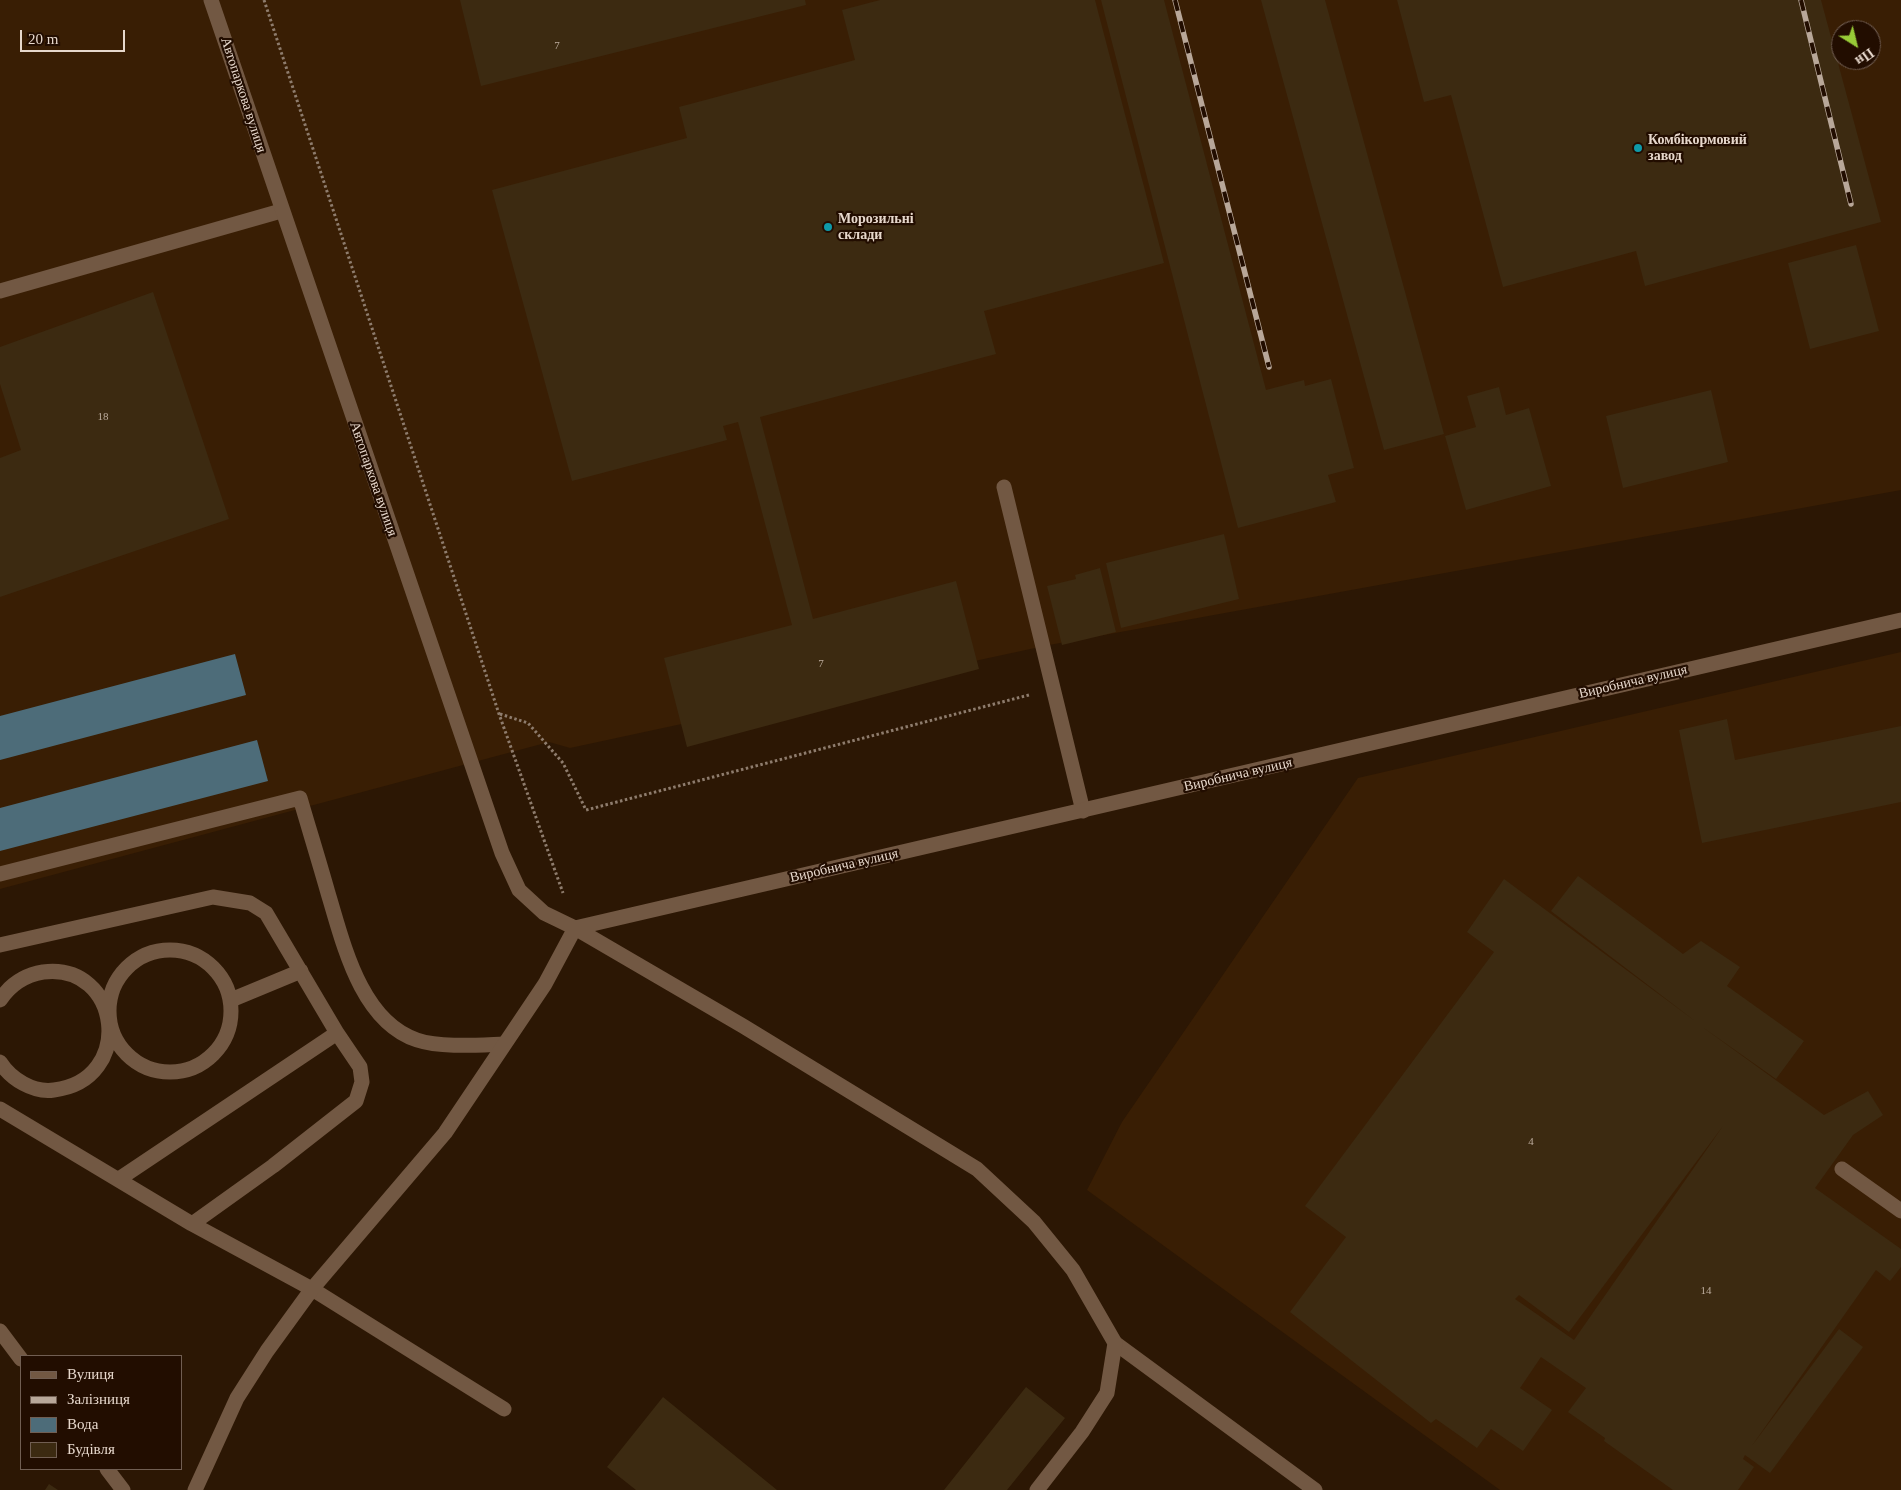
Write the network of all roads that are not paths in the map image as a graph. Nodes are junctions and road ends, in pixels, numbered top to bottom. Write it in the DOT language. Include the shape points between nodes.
graph roads {
  1 [pos="211,0"];
  2 [pos="281,211"];
  3 [pos="0,291"];
  4 [pos="1004,487"];
  5 [pos="1901,620"];
  6 [pos="1082,811"];
  7 [pos="0,874"];
  8 [pos="576,928"];
  9 [pos="0,944"];
  10 [pos="301,971"];
  11 [pos="0,1000"];
  12 [pos="231,1000"];
  13 [pos="110,1023"];
  14 [pos="337,1033"];
  15 [pos="504,1044"];
  16 [pos="0,1062"];
  17 [pos="0,1108"];
  18 [pos="1842,1169"];
  19 [pos="119,1179"];
  20 [pos="1901,1211"];
  21 [pos="192,1224"];
  22 [pos="312,1289"];
  23 [pos="0,1332"];
  24 [pos="1115,1343"];
  25 [pos="20,1358"];
  26 [pos="504,1409"];
  27 [pos="108,1470"];
  28 [pos="124,1490"];
  29 [pos="195,1490"];
  30 [pos="1037,1490"];
  31 [pos="1315,1490"];
  1 -- 2 [label="street, Автопаркова вулиця"];
  2 -- 3 [label="street"];
  2 -- 8 [label="street, Автопаркова вулиця" via="502,853 518,890 544,913"];
  4 -- 6 [label="street"];
  5 -- 6 [label="street, Виробнича вулиця"];
  6 -- 8 [label="street, Виробнича вулиця"];
  7 -- 15 [label="street" via="300,798 350,964 370,1002 393,1027 417,1040 454,1045"];
  8 -- 15 [label="street" via="545,984"];
  8 -- 24 [label="street, Автопаркова вулиця" via="977,1169 1034,1222 1074,1270"];
  9 -- 10 [label="street" via="213,898 250,904 266,913"];
  10 -- 12 [label="street"];
  10 -- 14 [label="street"];
  11 -- 13 [label="street" via="19,980 34,973 52,971 68,974 84,981 96,993"];
  12 -- 13 [label="street" via="226,983 201,958 168,950 150,953 134,962 113,989"];
  12 -- 13 [label="street" via="228,1034 219,1050 190,1070 156,1072 132,1060 115,1040"];
  13 -- 16 [label="street" via="104,1057 95,1071 66,1089 49,1091 33,1088 17,1081"];
  14 -- 19 [label="street"];
  14 -- 21 [label="street" via="360,1067 362,1082 356,1101"];
  15 -- 22 [label="street" via="445,1133"];
  17 -- 19 [label="street"];
  18 -- 20 [label="street"];
  19 -- 21 [label="street"];
  21 -- 22 [label="street"];
  22 -- 26 [label="street"];
  22 -- 29 [label="street" via="238,1398"];
  23 -- 25 [label="street"];
  24 -- 30 [label="street" via="1108,1393"];
  24 -- 31 [label="street"];
  27 -- 28 [label="street"];
}
